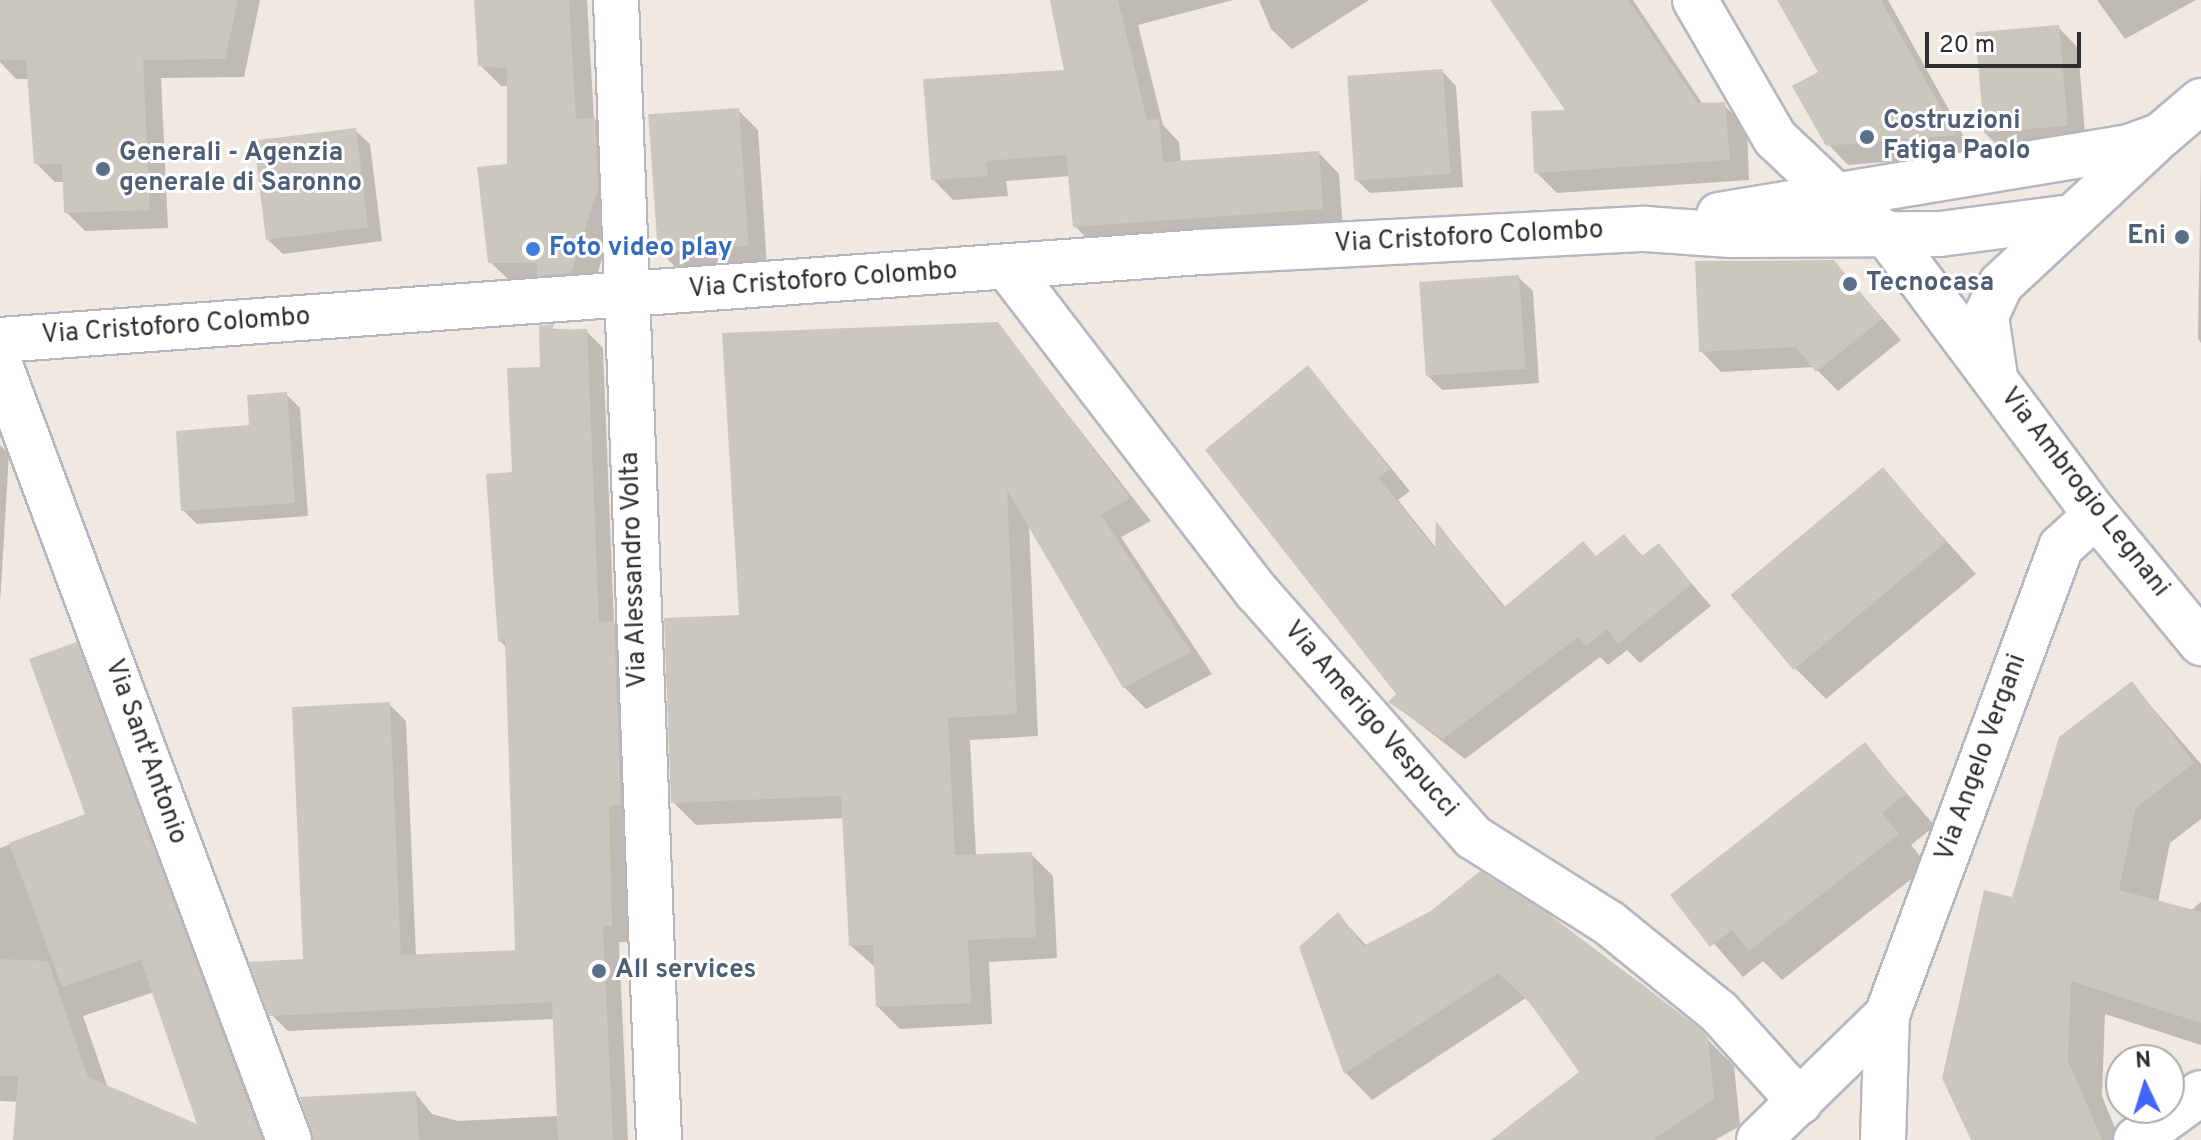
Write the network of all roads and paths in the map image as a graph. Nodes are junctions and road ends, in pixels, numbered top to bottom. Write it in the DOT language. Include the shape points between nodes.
graph roads {
  1 [pos="616,0"];
  2 [pos="1695,0"];
  3 [pos="2201,101"];
  4 [pos="2144,142"];
  5 [pos="1834,194"];
  6 [pos="2071,217"];
  7 [pos="1645,229"];
  8 [pos="1887,235"];
  9 [pos="1008,268"];
  10 [pos="624,294"];
  11 [pos="0,340"];
  12 [pos="0,365"];
  13 [pos="1996,381"];
  14 [pos="2096,515"];
  15 [pos="2201,643"];
  16 [pos="1887,1015"];
  17 [pos="2201,1093"];
  18 [pos="1800,1102"];
  19 [pos="1767,1139"];
  20 [pos="289,1140"];
  21 [pos="659,1140"];
  22 [pos="1883,1140"];
  23 [pos="2136,1140"];
  1 -- 10 [label="street, Via Alessandro Volta"];
  2 -- 5 [label="street, Via Ambrogio Legnani" via="1775,138"];
  3 -- 4 [label="street"];
  4 -- 5 [label="street, Via Cristoforo Colombo"];
  4 -- 6 [label="street, Via Ambrogio Legnani"];
  4 -- 8 [label="street" via="2086,176 1922,208"];
  5 -- 7 [label="street, Via Cristoforo Colombo"];
  5 -- 8 [label="street, Via Ambrogio Legnani"];
  6 -- 8 [label="street, Via Cristoforo Colombo" via="1940,234"];
  6 -- 13 [label="street, Via Ambrogio Legnani" via="2001,284 1986,316"];
  7 -- 8 [label="street, Via Cristoforo Colombo"];
  7 -- 9 [label="street, Via Cristoforo Colombo" via="1200,252"];
  8 -- 13 [label="street, Via Ambrogio Legnani"];
  9 -- 10 [label="street, Via Cristoforo Colombo"];
  9 -- 18 [label="street, Via Amerigo Vespucci" via="1257,592 1473,837 1609,923 1719,1012"];
  10 -- 11 [label="street, Via Cristoforo Colombo"];
  10 -- 21 [label="street, Via Alessandro Volta"];
  12 -- 20 [label="street, Via Sant'Antonio"];
  13 -- 14 [label="street, Via Ambrogio Legnani"];
  14 -- 15 [label="street, Via Ambrogio Legnani"];
  14 -- 16 [label="street, Via Angelo Vergani" via="2061,547"];
  16 -- 18 [label="street"];
  16 -- 22 [label="street"];
  17 -- 23 [label="street"];
  18 -- 19 [label="street"];
}
